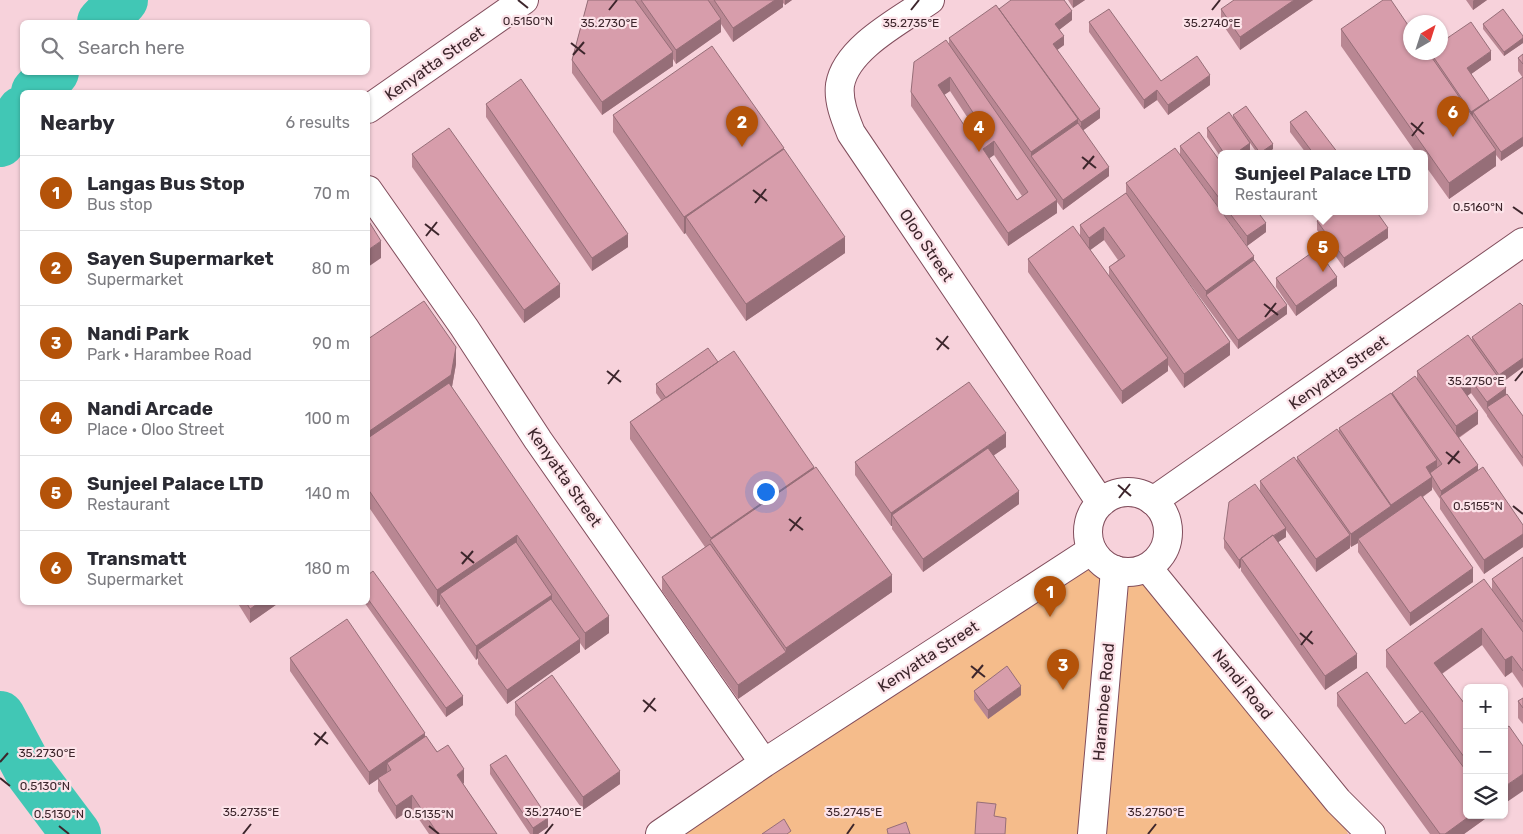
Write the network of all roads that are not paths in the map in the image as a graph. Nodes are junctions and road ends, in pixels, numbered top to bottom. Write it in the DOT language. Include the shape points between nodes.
graph roads {
  1 [pos="524,0"];
  2 [pos="930,0"];
  3 [pos="370,108"];
  4 [pos="370,193"];
  5 [pos="1523,242"];
  6 [pos="1153,501"];
  7 [pos="1101,503"];
  8 [pos="1092,550"];
  9 [pos="1148,568"];
  10 [pos="1115,570"];
  11 [pos="764,763"];
  12 [pos="1338,801"];
  13 [pos="660,834"];
  14 [pos="1092,834"];
  15 [pos="1354,834"];
  16 [pos="1371,834"];
  1 -- 3 [label="street, Kenyatta Street"];
  2 -- 7 [label="street, Oloo Street" via="863,46 850,62 840,84 841,107 851,133"];
  4 -- 11 [label="street, Kenyatta Street"];
  5 -- 6 [label="street, Kenyatta Street"];
  6 -- 7 [label="street" via="1132,492 1110,496"];
  6 -- 9 [label="street" via="1162,511 1168,536 1165,549"];
  7 -- 8 [label="street" via="1089,525 1088,538"];
  8 -- 10 [label="street"];
  8 -- 11 [label="street, Kenyatta Street"];
  9 -- 10 [label="street" via="1132,572"];
  9 -- 12 [label="street, Nandi Road"];
  10 -- 14 [label="street, Harambee Road"];
  11 -- 13 [label="street, Kenyatta Street"];
  12 -- 15 [label="street, Nandi Road"];
  12 -- 16 [label="street, Nandi Road"];
}
